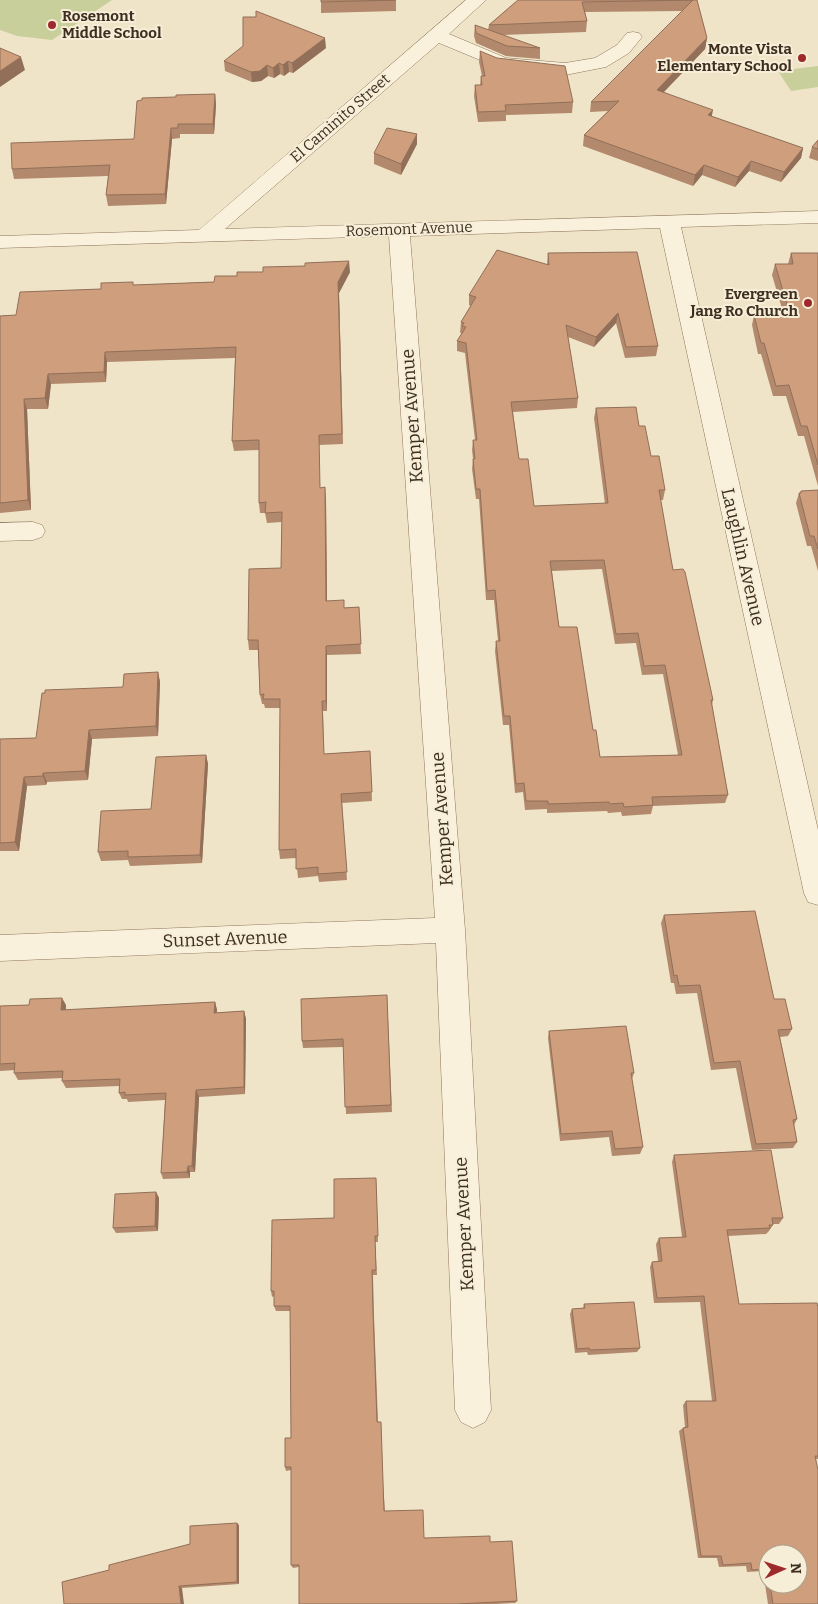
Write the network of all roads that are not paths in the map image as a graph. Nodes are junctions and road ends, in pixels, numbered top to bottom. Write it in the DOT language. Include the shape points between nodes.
graph roads {
  1 [pos="477,0"];
  2 [pos="436,36"];
  3 [pos="633,37"];
  4 [pos="818,217"];
  5 [pos="669,221"];
  6 [pos="399,230"];
  7 [pos="203,236"];
  8 [pos="0,242"];
  9 [pos="32,531"];
  10 [pos="0,532"];
  11 [pos="818,893"];
  12 [pos="450,930"];
  13 [pos="0,948"];
  14 [pos="473,1410"];
  1 -- 2 [label="street, El Caminito Street"];
  2 -- 3 [label="street" via="503,63 565,69 600,63 623,49"];
  2 -- 7 [label="street, El Caminito Street"];
  4 -- 5 [label="street, Rosemont Avenue"];
  5 -- 6 [label="street, Rosemont Avenue"];
  5 -- 11 [label="street, Laughlin Avenue"];
  6 -- 7 [label="street, Rosemont Avenue"];
  6 -- 12 [label="street, Kemper Avenue"];
  7 -- 8 [label="street, Rosemont Avenue"];
  9 -- 10 [label="street"];
  12 -- 13 [label="street, Sunset Avenue"];
  12 -- 14 [label="street, Kemper Avenue"];
}
